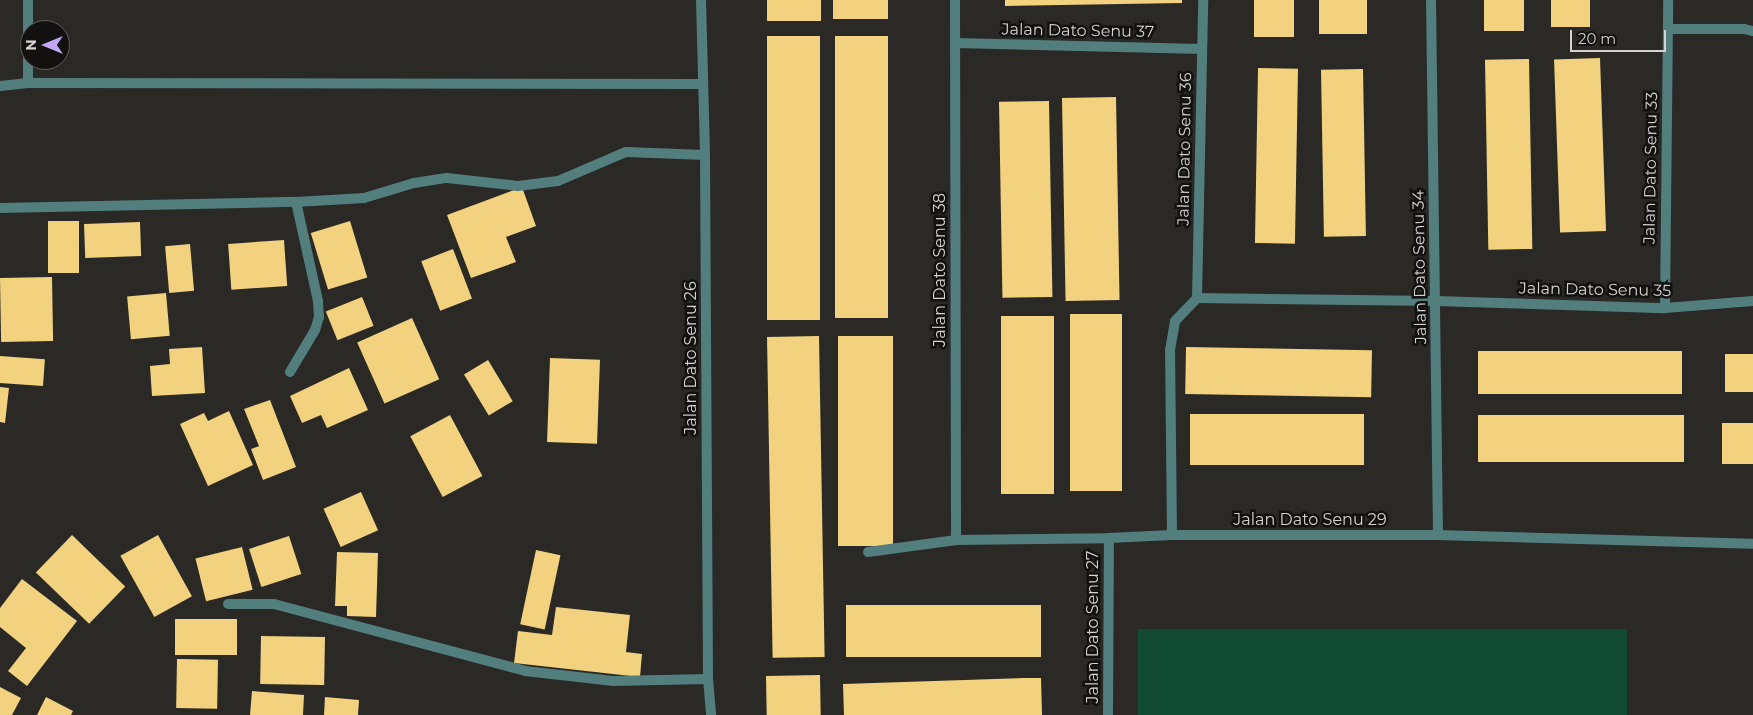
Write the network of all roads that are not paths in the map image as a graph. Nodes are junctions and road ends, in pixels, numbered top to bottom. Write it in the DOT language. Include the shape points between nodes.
graph roads {
  1 [pos="28,0"];
  2 [pos="700,0"];
  3 [pos="955,0"];
  4 [pos="1203,0"];
  5 [pos="1432,0"];
  6 [pos="1668,0"];
  7 [pos="1668,29"];
  8 [pos="1753,31"];
  9 [pos="955,43"];
  10 [pos="1202,49"];
  11 [pos="28,83"];
  12 [pos="702,84"];
  13 [pos="0,86"];
  14 [pos="705,155"];
  15 [pos="296,202"];
  16 [pos="0,208"];
  17 [pos="1197,298"];
  18 [pos="1436,301"];
  19 [pos="1753,301"];
  20 [pos="1665,308"];
  21 [pos="290,372"];
  22 [pos="1172,534"];
  23 [pos="1438,534"];
  24 [pos="1109,538"];
  25 [pos="956,540"];
  26 [pos="1753,544"];
  27 [pos="868,552"];
  28 [pos="228,604"];
  29 [pos="708,679"];
  30 [pos="711,715"];
  31 [pos="1108,715"];
  1 -- 11 [label="street"];
  2 -- 12 [label="street, Jalan Dato Senu 26"];
  3 -- 9 [label="street, Jalan Dato Senu 38"];
  4 -- 10 [label="street, Jalan Dato Senu 36"];
  5 -- 18 [label="street, Jalan Dato Senu 34"];
  6 -- 7 [label="street, Jalan Dato Senu 33"];
  7 -- 8 [label="street"];
  7 -- 20 [label="street, Jalan Dato Senu 33"];
  9 -- 10 [label="street, Jalan Dato Senu 37"];
  9 -- 25 [label="street, Jalan Dato Senu 38"];
  10 -- 17 [label="street, Jalan Dato Senu 36"];
  11 -- 12 [label="street"];
  11 -- 13 [label="street"];
  12 -- 14 [label="street, Jalan Dato Senu 26"];
  14 -- 15 [label="street" via="626,152 558,181 518,186 447,178 414,182 364,198"];
  14 -- 29 [label="street, Jalan Dato Senu 26"];
  15 -- 16 [label="street"];
  15 -- 21 [label="street" via="319,317 315,330"];
  17 -- 18 [label="street"];
  17 -- 22 [label="street" via="1175,321 1170,350"];
  18 -- 20 [label="street, Jalan Dato Senu 35"];
  18 -- 23 [label="street, Jalan Dato Senu 34"];
  19 -- 20 [label="street, Jalan Dato Senu 35"];
  22 -- 23 [label="street, Jalan Dato Senu 29"];
  22 -- 24 [label="street, Jalan Dato Senu 29"];
  23 -- 26 [label="street, Jalan Dato Senu 29"];
  24 -- 25 [label="street, Jalan Dato Senu 29"];
  24 -- 31 [label="street, Jalan Dato Senu 27"];
  25 -- 27 [label="street, Jalan Dato Senu 29"];
  28 -- 29 [label="street" via="274,604 525,671 613,681"];
  29 -- 30 [label="street, Jalan Dato Senu 26"];
}
